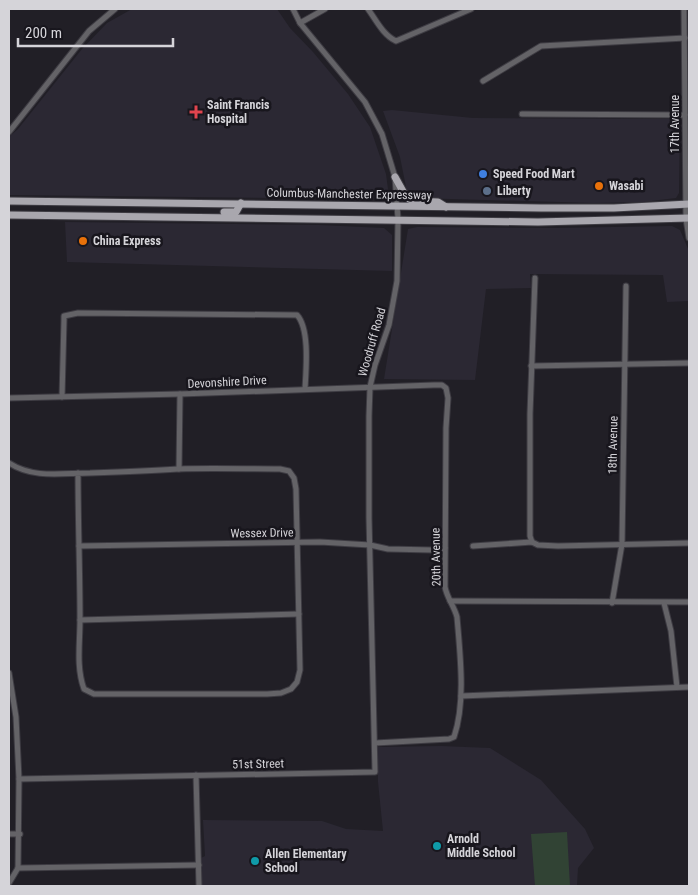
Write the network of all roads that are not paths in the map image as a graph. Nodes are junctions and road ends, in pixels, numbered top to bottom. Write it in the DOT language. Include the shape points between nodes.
graph roads {
  1 [pos="115,9"];
  2 [pos="293,9"];
  3 [pos="325,9"];
  4 [pos="368,9"];
  5 [pos="471,9"];
  6 [pos="684,9"];
  7 [pos="300,23"];
  8 [pos="684,38"];
  9 [pos="482,81"];
  10 [pos="687,102"];
  11 [pos="522,114"];
  12 [pos="685,115"];
  13 [pos="9,132"];
  14 [pos="395,177"];
  15 [pos="9,201"];
  16 [pos="241,203"];
  17 [pos="687,204"];
  18 [pos="397,206"];
  19 [pos="446,207"];
  20 [pos="9,215"];
  21 [pos="189,216"];
  22 [pos="688,219"];
  23 [pos="398,220"];
  24 [pos="689,238"];
  25 [pos="535,278"];
  26 [pos="626,286"];
  27 [pos="689,363"];
  28 [pos="623,365"];
  29 [pos="531,366"];
  30 [pos="370,386"];
  31 [pos="446,388"];
  32 [pos="305,389"];
  33 [pos="180,394"];
  34 [pos="62,397"];
  35 [pos="9,398"];
  36 [pos="9,463"];
  37 [pos="179,469"];
  38 [pos="78,473"];
  39 [pos="296,542"];
  40 [pos="532,542"];
  41 [pos="689,543"];
  42 [pos="622,544"];
  43 [pos="370,545"];
  44 [pos="79,546"];
  45 [pos="473,546"];
  46 [pos="445,548"];
  47 [pos="450,602"];
  48 [pos="689,602"];
  49 [pos="612,603"];
  50 [pos="664,603"];
  51 [pos="299,614"];
  52 [pos="80,620"];
  53 [pos="9,673"];
  54 [pos="677,687"];
  55 [pos="689,687"];
  56 [pos="461,696"];
  57 [pos="375,743"];
  58 [pos="196,775"];
  59 [pos="19,779"];
  60 [pos="9,834"];
  61 [pos="20,834"];
  62 [pos="199,865"];
  63 [pos="18,868"];
  64 [pos="9,883"];
  65 [pos="199,886"];
  1 -- 13 [label="street" via="89,31"];
  2 -- 7 [label="street, Woodruff Road"];
  3 -- 7 [label="street"];
  4 -- 5 [label="street" via="389,38 396,41"];
  6 -- 8 [label="street, 17th Avenue"];
  7 -- 14 [label="street, Woodruff Road" via="364,102 382,134"];
  8 -- 9 [label="street" via="541,46"];
  8 -- 10 [label="street, 17th Avenue"];
  10 -- 12 [label="street, 17th Avenue"];
  11 -- 12 [label="street"];
  12 -- 17 [label="street, 17th Avenue"];
  14 -- 18 [label="street, Woodruff Road"];
  14 -- 19 [label="main road" via="405,195 414,201 438,202"];
  15 -- 16 [label="main road, Columbus-Manchester Expressway"];
  16 -- 18 [label="main road, Columbus-Manchester Expressway"];
  16 -- 21 [label="main road" via="236,212"];
  17 -- 19 [label="main road, Columbus-Manchester Expressway" via="614,208"];
  17 -- 22 [label="street, 17th Avenue"];
  18 -- 19 [label="main road, Columbus-Manchester Expressway"];
  18 -- 23 [label="street, Woodruff Road"];
  20 -- 21 [label="main road, Columbus-Manchester Expressway"];
  21 -- 23 [label="main road, Columbus-Manchester Expressway"];
  22 -- 23 [label="main road, Columbus-Manchester Expressway" via="547,222"];
  22 -- 24 [label="street, 17th Avenue"];
  23 -- 30 [label="street, Woodruff Road" via="395,298"];
  25 -- 29 [label="street"];
  26 -- 28 [label="street, 18th Avenue"];
  27 -- 28 [label="street"];
  28 -- 29 [label="street"];
  28 -- 42 [label="street, 18th Avenue"];
  29 -- 40 [label="street"];
  30 -- 31 [label="street, Devonshire Drive" via="442,385"];
  30 -- 32 [label="street, Devonshire Drive"];
  30 -- 43 [label="street, Woodruff Road"];
  31 -- 46 [label="street, 20th Avenue"];
  32 -- 33 [label="street, Devonshire Drive"];
  32 -- 34 [label="street" via="304,327 297,315 78,313 64,316"];
  33 -- 34 [label="street, Devonshire Drive"];
  33 -- 37 [label="street"];
  34 -- 35 [label="street, Devonshire Drive"];
  36 -- 38 [label="street" via="36,474"];
  37 -- 38 [label="street"];
  37 -- 39 [label="street" via="280,468 289,471 296,489"];
  38 -- 44 [label="street"];
  39 -- 43 [label="street, Wessex Drive"];
  39 -- 44 [label="street, Wessex Drive"];
  39 -- 51 [label="street"];
  40 -- 42 [label="street" via="538,545"];
  40 -- 45 [label="street"];
  41 -- 42 [label="street"];
  42 -- 49 [label="street, 18th Avenue"];
  43 -- 46 [label="street, Wessex Drive" via="411,550"];
  43 -- 57 [label="street, Woodruff Road"];
  44 -- 52 [label="street"];
  46 -- 47 [label="street, 20th Avenue" via="445,587"];
  47 -- 49 [label="street"];
  47 -- 56 [label="street, 20th Avenue" via="457,617"];
  48 -- 50 [label="street"];
  49 -- 50 [label="street"];
  50 -- 54 [label="street"];
  51 -- 52 [label="street"];
  51 -- 52 [label="street" via="300,670 297,682 281,693 258,694 94,694 84,689 80,679"];
  53 -- 59 [label="street" via="16,717"];
  54 -- 55 [label="street"];
  54 -- 56 [label="street"];
  56 -- 57 [label="street, 20th Avenue" via="454,737"];
  57 -- 58 [label="street, 51st Street" via="375,772"];
  58 -- 59 [label="street, 51st Street"];
  58 -- 62 [label="street"];
  59 -- 61 [label="street"];
  60 -- 61 [label="street"];
  61 -- 63 [label="street"];
  62 -- 63 [label="street"];
  62 -- 65 [label="street"];
  63 -- 64 [label="street"];
}
